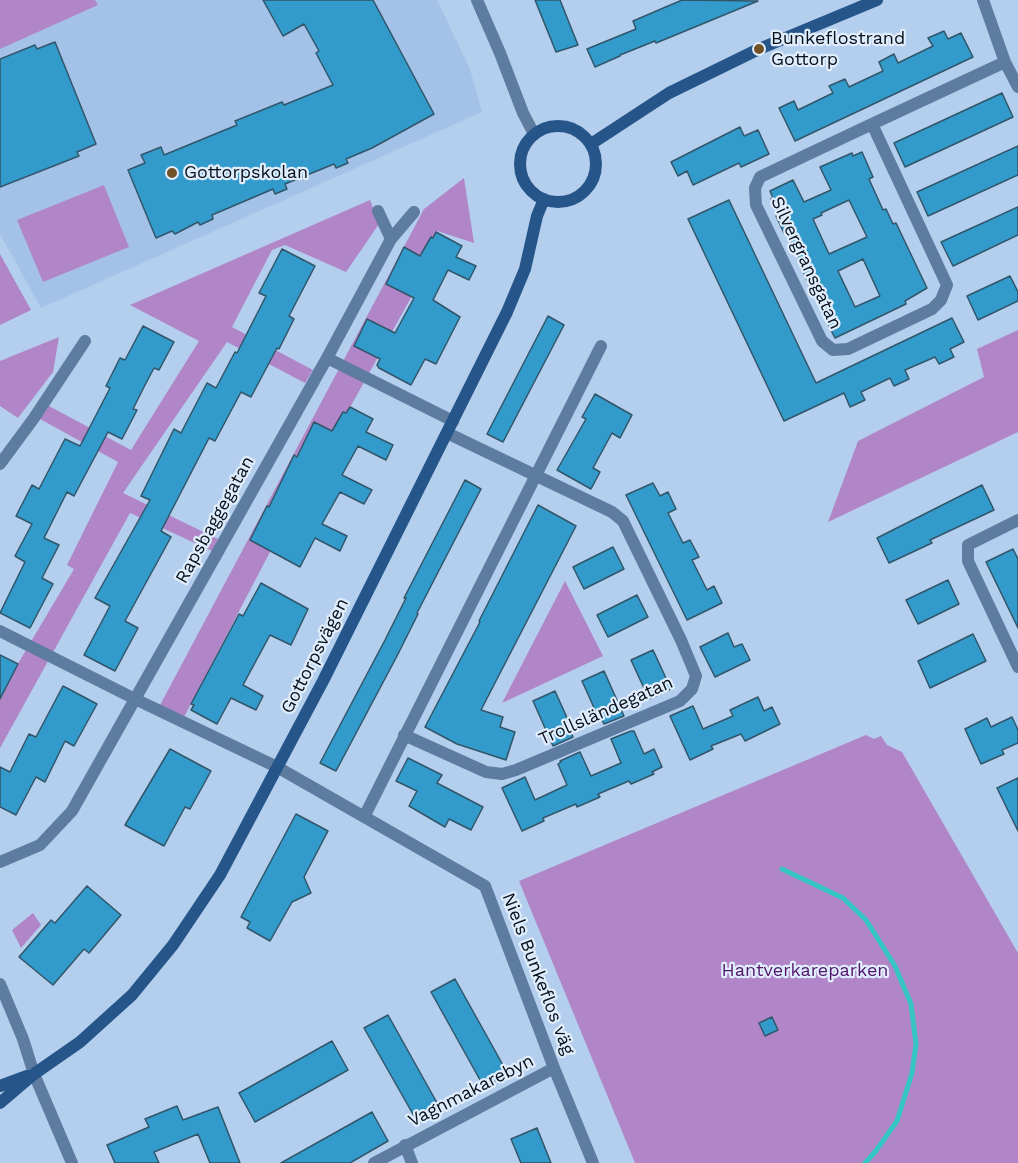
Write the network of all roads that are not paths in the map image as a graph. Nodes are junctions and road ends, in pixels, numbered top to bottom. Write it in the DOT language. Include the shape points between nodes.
graph roads {
  1 [pos="477,0"];
  2 [pos="877,0"];
  3 [pos="983,0"];
  4 [pos="1005,62"];
  5 [pos="1018,87"];
  6 [pos="872,124"];
  7 [pos="534,134"];
  8 [pos="591,144"];
  9 [pos="544,200"];
  10 [pos="378,211"];
  11 [pos="414,212"];
  12 [pos="391,239"];
  13 [pos="85,341"];
  14 [pos="601,346"];
  15 [pos="327,358"];
  16 [pos="453,421"];
  17 [pos="447,433"];
  18 [pos="0,464"];
  19 [pos="536,476"];
  20 [pos="1018,519"];
  21 [pos="0,631"];
  22 [pos="1018,667"];
  23 [pos="135,699"];
  24 [pos="404,735"];
  25 [pos="277,767"];
  26 [pos="364,817"];
  27 [pos="0,862"];
  28 [pos="0,984"];
  29 [pos="554,1068"];
  30 [pos="34,1074"];
  31 [pos="0,1086"];
  32 [pos="0,1103"];
  33 [pos="405,1145"];
  34 [pos="72,1163"];
  35 [pos="374,1163"];
  36 [pos="412,1163"];
  37 [pos="593,1163"];
  1 -- 7 [label="street"];
  2 -- 8 [label="street" via="759,49 669,93"];
  3 -- 4 [label="street"];
  4 -- 5 [label="street"];
  4 -- 6 [label="street, Silvergransgatan"];
  6 -- 6 [label="street, Silvergransgatan" via="760,177 755,188 756,205 822,341 833,350 848,349 932,309 947,285"];
  7 -- 8 [label="street" via="545,127 571,127"];
  7 -- 9 [label="street" via="522,150 520,170 524,182"];
  8 -- 9 [label="street" via="596,166 588,188 568,201"];
  9 -- 16 [label="street, Gottorpsvägen" via="525,269"];
  10 -- 12 [label="street"];
  11 -- 12 [label="street, Rapsbaggegatan"];
  12 -- 15 [label="street, Rapsbaggegatan"];
  13 -- 18 [label="street"];
  14 -- 19 [label="street"];
  15 -- 16 [label="street"];
  15 -- 23 [label="street, Rapsbaggegatan"];
  16 -- 17 [label="street, Gottorpsvägen"];
  17 -- 19 [label="street, Trollsländegatan"];
  17 -- 25 [label="street, Gottorpsvägen"];
  19 -- 24 [label="street"];
  19 -- 24 [label="street, Trollsländegatan" via="623,521 696,676 692,689 680,701 502,774 486,772"];
  20 -- 22 [label="street" via="968,545 968,561"];
  21 -- 23 [label="street"];
  23 -- 25 [label="street"];
  23 -- 27 [label="street, Rapsbaggegatan" via="72,811 40,845"];
  24 -- 26 [label="street"];
  25 -- 26 [label="street, Niels Bunkeflos väg"];
  25 -- 30 [label="street, Gottorpsvägen" via="220,875 173,945 132,995 80,1042"];
  26 -- 29 [label="street, Niels Bunkeflos väg" via="485,886"];
  28 -- 30 [label="street"];
  29 -- 33 [label="street, Vagnmakarebyn"];
  29 -- 37 [label="street, Niels Bunkeflos väg"];
  30 -- 31 [label="street, Gottorpsvägen"];
  30 -- 32 [label="street, Gottorpsvägen"];
  30 -- 34 [label="street"];
  33 -- 35 [label="street, Vagnmakarebyn"];
  33 -- 36 [label="street, Vagnmakarebyn"];
}
